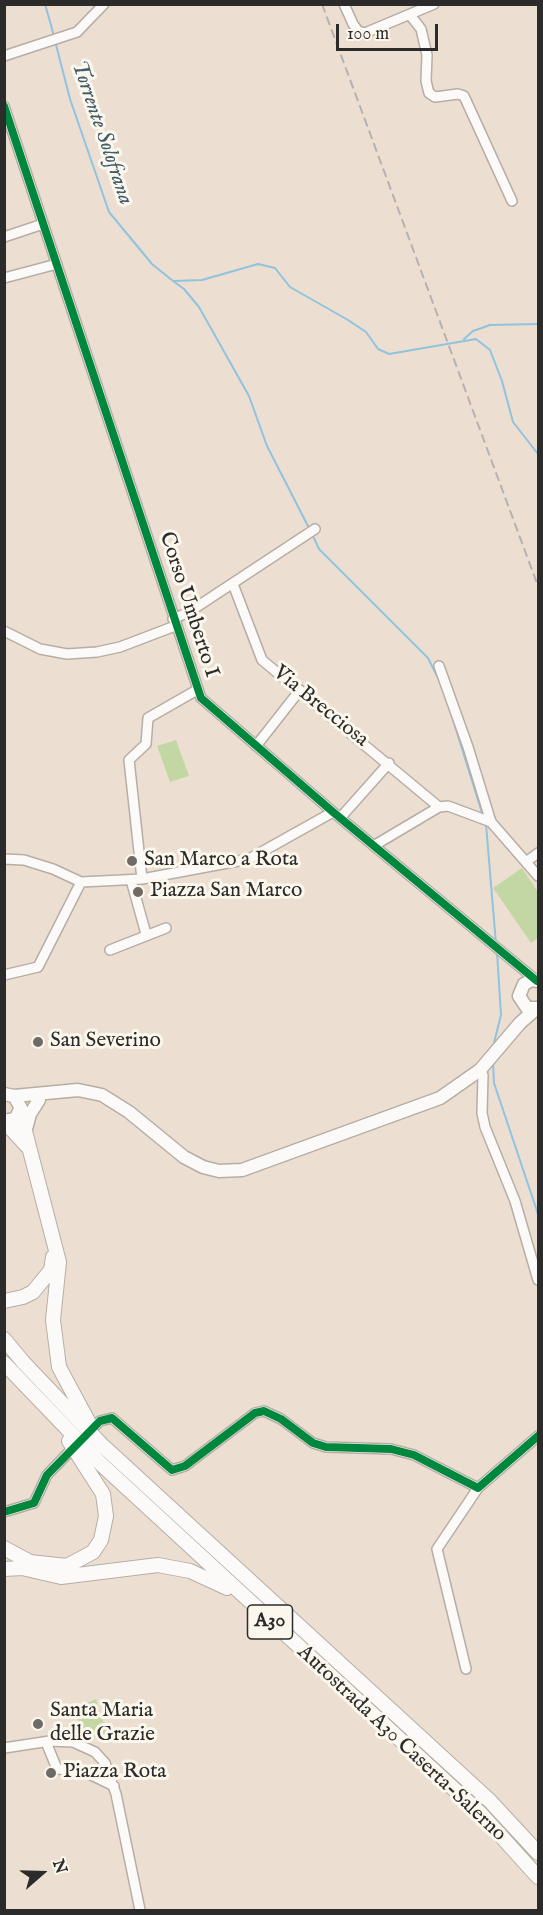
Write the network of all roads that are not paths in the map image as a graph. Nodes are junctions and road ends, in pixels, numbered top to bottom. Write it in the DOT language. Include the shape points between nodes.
graph roads {
  1 [pos="104,4"];
  2 [pos="344,4"];
  3 [pos="434,4"];
  4 [pos="410,15"];
  5 [pos="4,56"];
  6 [pos="4,106"];
  7 [pos="512,201"];
  8 [pos="44,224"];
  9 [pos="4,237"];
  10 [pos="57,264"];
  11 [pos="4,278"];
  12 [pos="315,529"];
  13 [pos="233,584"];
  14 [pos="174,622"];
  15 [pos="4,631"];
  16 [pos="440,666"];
  17 [pos="197,690"];
  18 [pos="300,690"];
  19 [pos="256,746"];
  20 [pos="389,763"];
  21 [pos="439,807"];
  22 [pos="337,815"];
  23 [pos="489,821"];
  24 [pos="375,845"];
  25 [pos="538,853"];
  26 [pos="4,859"];
  27 [pos="526,861"];
  28 [pos="538,876"];
  29 [pos="142,879"];
  30 [pos="131,880"];
  31 [pos="81,882"];
  32 [pos="166,928"];
  33 [pos="146,934"];
  34 [pos="110,950"];
  35 [pos="523,969"];
  36 [pos="4,975"];
  37 [pos="538,981"];
  38 [pos="524,984"];
  39 [pos="523,1005"];
  40 [pos="537,1009"];
  41 [pos="520,1023"];
  42 [pos="480,1070"];
  43 [pos="50,1093"];
  44 [pos="8,1094"];
  45 [pos="39,1100"];
  46 [pos="20,1112"];
  47 [pos="4,1121"];
  48 [pos="26,1130"];
  49 [pos="28,1148"];
  50 [pos="55,1243"];
  51 [pos="538,1280"];
  52 [pos="4,1301"];
  53 [pos="4,1339"];
  54 [pos="4,1363"];
  55 [pos="39,1401"];
  56 [pos="96,1425"];
  57 [pos="538,1436"];
  58 [pos="103,1446"];
  59 [pos="71,1450"];
  60 [pos="478,1488"];
  61 [pos="4,1512"];
  62 [pos="4,1548"];
  63 [pos="4,1569"];
  64 [pos="239,1594"];
  65 [pos="466,1669"];
  66 [pos="46,1742"];
  67 [pos="4,1748"];
  68 [pos="114,1786"];
  69 [pos="538,1853"];
  70 [pos="538,1877"];
  71 [pos="140,1911"];
  1 -- 5 [label="street" via="77,32"];
  2 -- 4 [label="street" via="358,31 365,33"];
  3 -- 4 [label="street"];
  4 -- 7 [label="street" via="421,29 429,93 435,97 464,96"];
  6 -- 8 [label="street, Corso Umberto I"];
  8 -- 9 [label="street"];
  8 -- 10 [label="street, Corso Umberto I"];
  10 -- 11 [label="street"];
  10 -- 14 [label="street, Corso Umberto I"];
  12 -- 13 [label="street"];
  13 -- 14 [label="street"];
  13 -- 18 [label="street, Via Brecciosa" via="262,660"];
  14 -- 15 [label="street" via="120,647 67,654 40,649"];
  14 -- 17 [label="street, Corso Umberto I"];
  16 -- 23 [label="street"];
  17 -- 19 [label="street, Corso Umberto I" via="205,703"];
  17 -- 29 [label="street" via="148,718 146,744 129,760"];
  18 -- 19 [label="street"];
  18 -- 20 [label="street, Via Brecciosa"];
  19 -- 22 [label="street, Corso Umberto I"];
  20 -- 21 [label="street, Via Brecciosa"];
  20 -- 22 [label="street"];
  21 -- 23 [label="street" via="448,806"];
  21 -- 24 [label="street"];
  22 -- 24 [label="street, Corso Umberto I"];
  22 -- 29 [label="street" via="249,859"];
  23 -- 27 [label="street"];
  24 -- 35 [label="street, Corso Umberto I"];
  25 -- 27 [label="street"];
  26 -- 31 [label="street" via="24,860"];
  27 -- 28 [label="street"];
  29 -- 30 [label="street"];
  30 -- 31 [label="street"];
  30 -- 33 [label="street"];
  31 -- 36 [label="street" via="39,967"];
  32 -- 33 [label="street"];
  33 -- 34 [label="street"];
  35 -- 37 [label="street, Corso Umberto I"];
  35 -- 38 [label="street"];
  37 -- 38 [label="main road"];
  38 -- 39 [label="main road" via="519,996"];
  39 -- 40 [label="main road"];
  39 -- 41 [label="main road"];
  40 -- 41 [label="main road"];
  41 -- 42 [label="main road"];
  42 -- 43 [label="main road" via="440,1098 242,1170 219,1171 184,1157 102,1095 78,1090"];
  42 -- 51 [label="street" via="485,1127 515,1201"];
  43 -- 44 [label="main road"];
  43 -- 45 [label="main road"];
  44 -- 46 [label="main road" via="20,1103"];
  45 -- 46 [label="main road"];
  45 -- 48 [label="main road"];
  46 -- 47 [label="main road" via="15,1119"];
  46 -- 48 [label="highway"];
  47 -- 49 [label="highway"];
  48 -- 49 [label="highway"];
  49 -- 50 [label="highway"];
  50 -- 52 [label="highway" via="51,1270 44,1282 23,1297"];
  50 -- 58 [label="highway" via="59,1262 53,1320 59,1367"];
  53 -- 58 [label="highway, Autostrada A30 Caserta-Salerno / A30"];
  54 -- 55 [label="highway, Autostrada A30 Caserta-Salerno / A30"];
  55 -- 62 [label="highway" via="98,1482 106,1504 105,1529 93,1552 67,1566 30,1562"];
  55 -- 64 [label="highway, Autostrada A30 Caserta-Salerno / A30"];
  56 -- 60 [label="street" via="112,1418 172,1470 185,1466 255,1413 264,1411 326,1448 391,1449 414,1455"];
  57 -- 60 [label="street"];
  58 -- 69 [label="highway, Autostrada A30 Caserta-Salerno / A30" via="489,1801"];
  59 -- 61 [label="street" via="47,1475 34,1503"];
  60 -- 65 [label="street" via="437,1549"];
  63 -- 64 [label="highway" via="22,1568 61,1577 158,1565 190,1571"];
  64 -- 70 [label="highway, Autostrada A30 Caserta-Salerno / A30" via="481,1815"];
  66 -- 67 [label="street"];
  66 -- 68 [label="street" via="57,1769 82,1771"];
  66 -- 68 [label="street" via="84,1745 105,1763"];
  68 -- 71 [label="street"];
}
